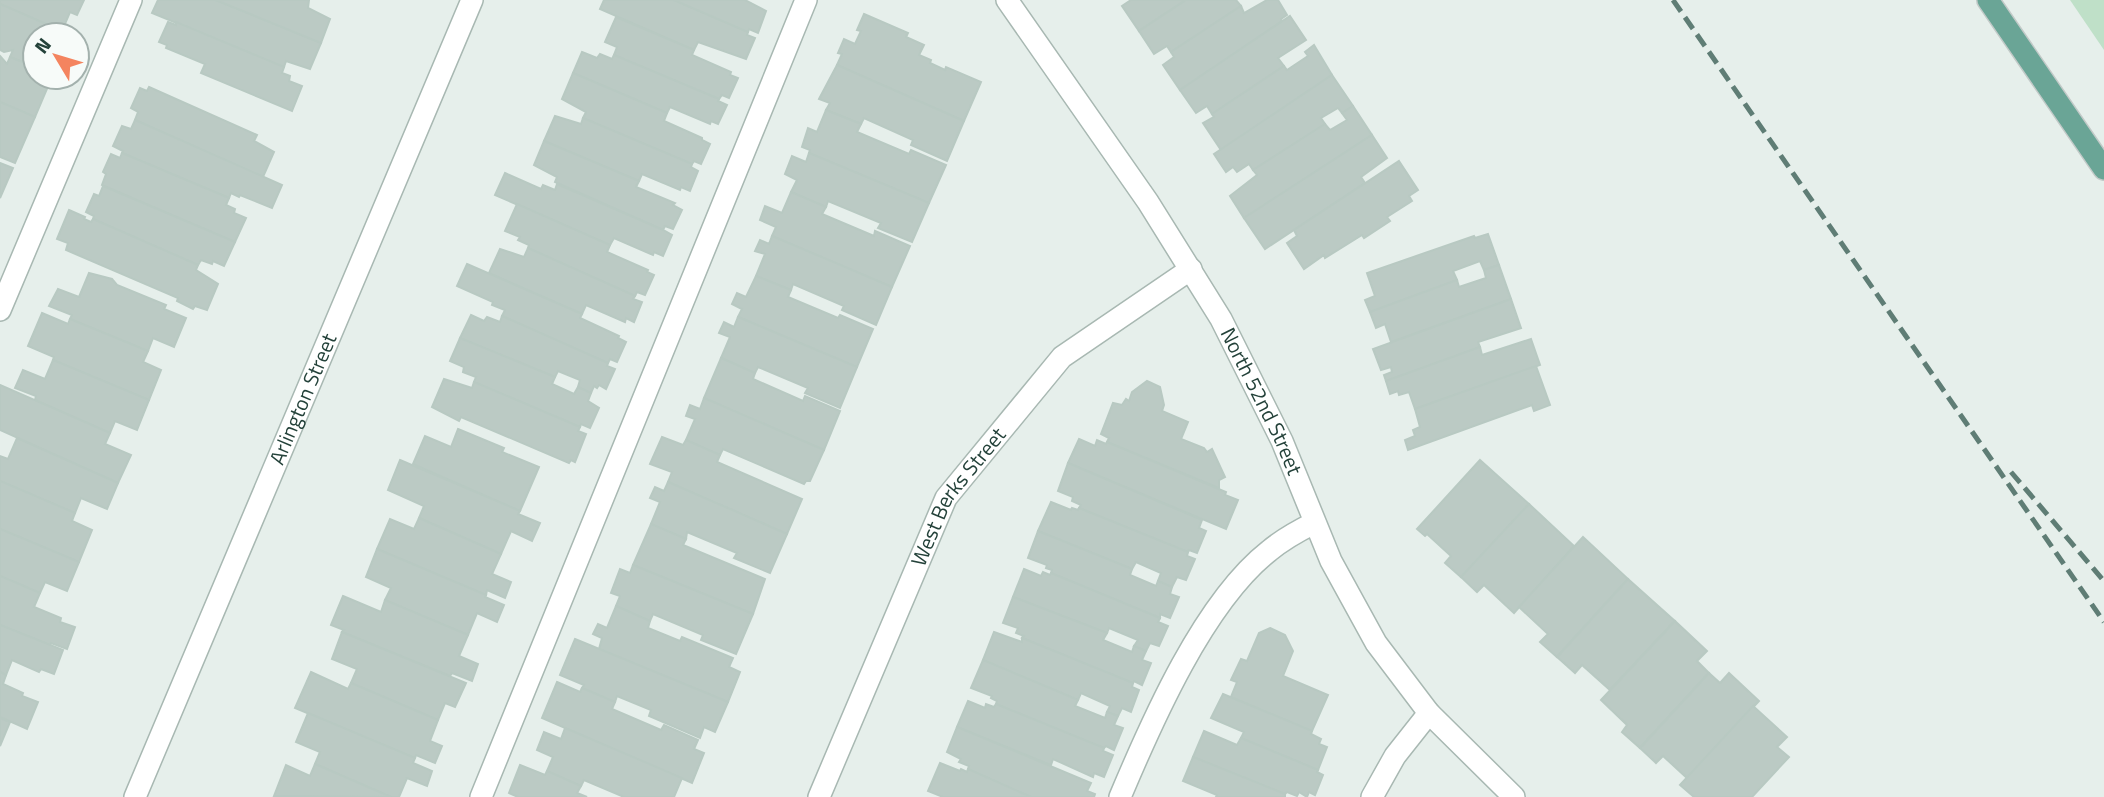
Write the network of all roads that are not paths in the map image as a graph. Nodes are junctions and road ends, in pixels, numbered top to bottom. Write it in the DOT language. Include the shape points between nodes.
graph roads {
  1 [pos="131,0"];
  2 [pos="472,0"];
  3 [pos="806,0"];
  4 [pos="1007,0"];
  5 [pos="1988,0"];
  6 [pos="2104,169"];
  7 [pos="1191,269"];
  8 [pos="0,310"];
  9 [pos="1314,523"];
  10 [pos="1429,713"];
  11 [pos="135,797"];
  12 [pos="481,797"];
  13 [pos="819,797"];
  14 [pos="1120,797"];
  15 [pos="1372,797"];
  16 [pos="1514,797"];
  1 -- 8 [label="street"];
  2 -- 11 [label="street, Arlington Street"];
  3 -- 12 [label="street"];
  4 -- 7 [label="street, North 52nd Street"];
  5 -- 6 [label="main road"];
  7 -- 9 [label="street, North 52nd Street" via="1255,385"];
  7 -- 13 [label="street, West Berks Street" via="1062,357 946,498"];
  9 -- 10 [label="street, North 52nd Street" via="1376,643"];
  9 -- 14 [label="street" via="1267,552 1226,595 1197,639"];
  10 -- 15 [label="street" via="1395,756"];
  10 -- 16 [label="street, North 52nd Street"];
}
